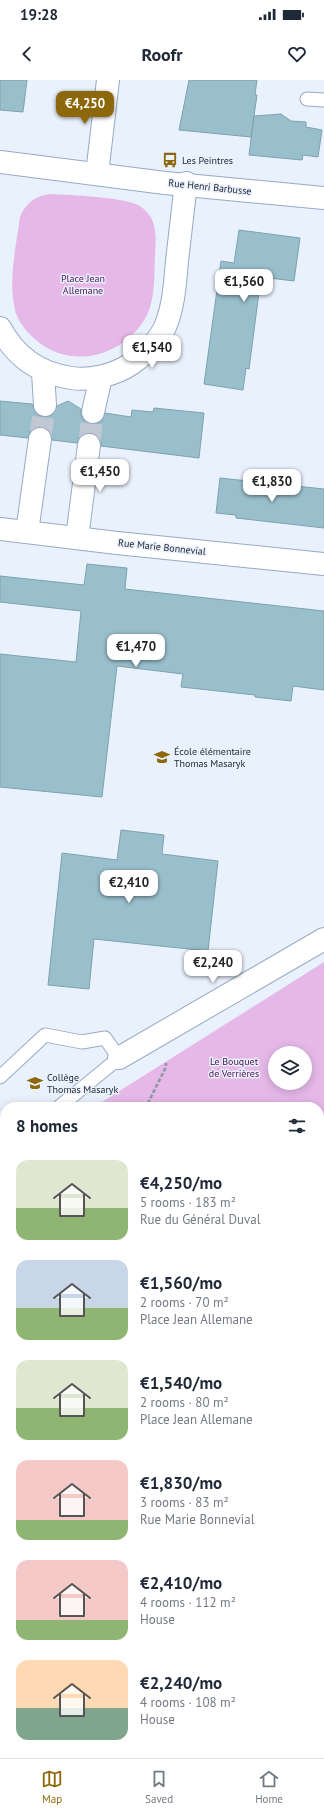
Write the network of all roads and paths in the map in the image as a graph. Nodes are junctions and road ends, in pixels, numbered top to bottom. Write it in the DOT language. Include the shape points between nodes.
graph roads {
  1 [pos="108,80"];
  2 [pos="307,99"];
  3 [pos="324,100"];
  4 [pos="0,162"];
  5 [pos="97,174"];
  6 [pos="186,183"];
  7 [pos="324,198"];
  8 [pos="0,328"];
  9 [pos="44,372"];
  10 [pos="101,377"];
  11 [pos="45,405"];
  12 [pos="93,412"];
  13 [pos="40,439"];
  14 [pos="89,445"];
  15 [pos="0,529"];
  16 [pos="27,532"];
  17 [pos="77,538"];
  18 [pos="324,564"];
  19 [pos="324,939"];
  20 [pos="163,1032"];
  21 [pos="119,1058"];
  22 [pos="0,1077"];
  23 [pos="65,1102"];
  24 [pos="148,1102"];
  1 -- 5 [label="street"];
  2 -- 3 [label="lane"];
  4 -- 5 [label="street, Rue Henri Barbusse"];
  5 -- 6 [label="street, Rue Henri Barbusse"];
  6 -- 7 [label="street, Rue Henri Barbusse"];
  6 -- 10 [label="street" via="172,306 165,328 150,350 122,370"];
  8 -- 9 [label="street" via="9,344"];
  9 -- 10 [label="street" via="75,379"];
  9 -- 11 [label="street"];
  10 -- 12 [label="street"];
  13 -- 16 [label="street"];
  14 -- 17 [label="street"];
  15 -- 16 [label="street, Rue Marie Bonnevial"];
  16 -- 17 [label="street, Rue Marie Bonnevial"];
  17 -- 18 [label="street, Rue Marie Bonnevial"];
  19 -- 20 [label="street"];
  20 -- 21 [label="street"];
  20 -- 24 [label="path" via="166,1067"];
  21 -- 22 [label="lane" via="104,1038 82,1042 45,1035"];
  21 -- 23 [label="lane"];
}
